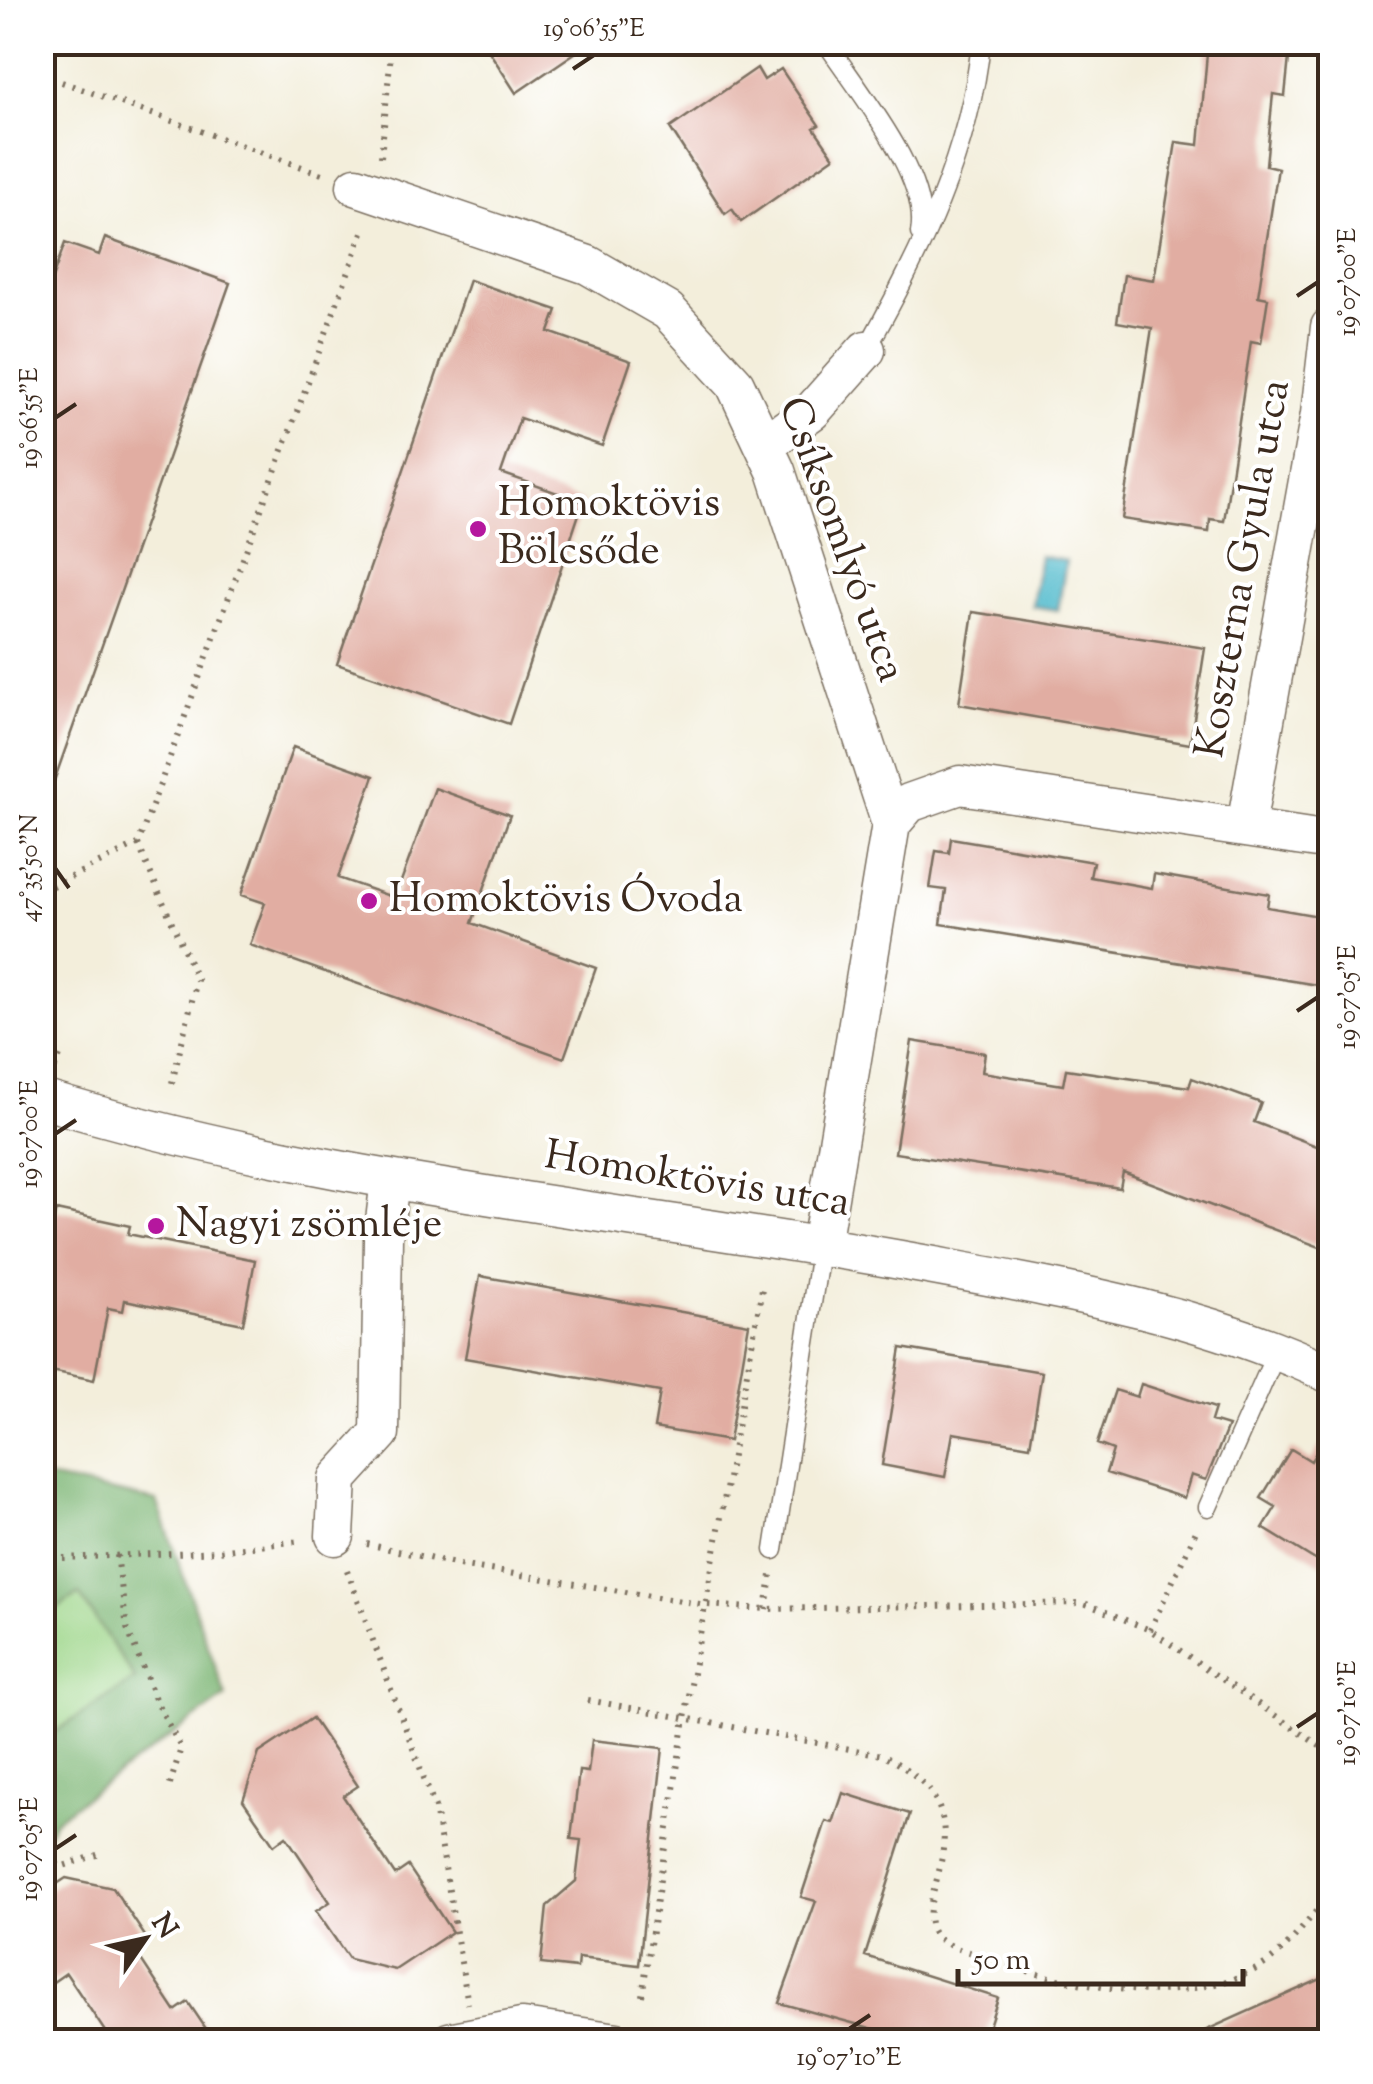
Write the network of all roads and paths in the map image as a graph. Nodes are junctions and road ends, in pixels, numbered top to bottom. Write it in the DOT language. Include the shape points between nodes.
graph roads {
  1 [pos="392,42"];
  2 [pos="826,42"];
  3 [pos="982,42"];
  4 [pos="42,75"];
  5 [pos="367,190"];
  6 [pos="914,263"];
  7 [pos="1330,327"];
  8 [pos="866,350"];
  9 [pos="1325,414"];
  10 [pos="764,444"];
  11 [pos="891,824"];
  12 [pos="1246,826"];
  13 [pos="1330,841"];
  14 [pos="138,844"];
  15 [pos="42,891"];
  16 [pos="172,1083"];
  17 [pos="42,1100"];
  18 [pos="390,1179"];
  19 [pos="822,1246"];
  20 [pos="763,1283"];
  21 [pos="1278,1349"];
  22 [pos="1330,1374"];
  23 [pos="1208,1506"];
  24 [pos="334,1536"];
  25 [pos="774,1550"];
  26 [pos="118,1556"];
  27 [pos="42,1559"];
  28 [pos="706,1604"];
  29 [pos="1150,1630"];
  30 [pos="588,1700"];
  31 [pos="685,1718"];
  32 [pos="1330,1753"];
  33 [pos="170,1788"];
  34 [pos="42,1848"];
  35 [pos="100,1854"];
  36 [pos="1330,1895"];
  37 [pos="642,1996"];
  38 [pos="462,2039"];
  39 [pos="617,2042"];
  1 -- 5 [label="path"];
  2 -- 6 [label="lane" via="912,176 924,217"];
  3 -- 6 [label="lane" via="977,84 948,180"];
  4 -- 5 [label="path"];
  5 -- 10 [label="street, Csíksomlyó utca" via="588,265 668,311 735,384"];
  5 -- 14 [label="path"];
  6 -- 8 [label="lane"];
  7 -- 9 [label="street, Koszterna Gyula utca"];
  8 -- 10 [label="street" via="812,411"];
  9 -- 12 [label="street, Koszterna Gyula utca"];
  10 -- 11 [label="street, Csíksomlyó utca"];
  11 -- 12 [label="street" via="908,804 960,786"];
  11 -- 19 [label="street, Csíksomlyó utca"];
  12 -- 13 [label="street"];
  14 -- 15 [label="path"];
  14 -- 16 [label="path" via="197,980"];
  17 -- 18 [label="street, Homoktövis utca" via="147,1130"];
  18 -- 19 [label="street, Homoktövis utca"];
  18 -- 24 [label="street" via="380,1433 338,1479"];
  19 -- 21 [label="street, Homoktövis utca" via="1140,1308"];
  19 -- 25 [label="lane"];
  20 -- 28 [label="path"];
  21 -- 22 [label="street, Homoktövis utca"];
  21 -- 23 [label="lane"];
  23 -- 29 [label="path"];
  24 -- 26 [label="path"];
  24 -- 28 [label="path" via="459,1565"];
  24 -- 38 [label="path" via="434,1808"];
  26 -- 27 [label="path"];
  26 -- 33 [label="path" via="127,1628 181,1748"];
  28 -- 29 [label="path" via="1084,1603"];
  28 -- 31 [label="path"];
  29 -- 32 [label="path"];
  30 -- 31 [label="path"];
  31 -- 36 [label="path" via="882,1755 911,1770 942,1812 948,1838 929,1908 932,1930 944,1943 1023,1972 1133,1987 1218,1983 1273,1959"];
  31 -- 37 [label="path"];
  34 -- 35 [label="path" via="60,1867"];
  38 -- 39 [label="street" via="522,2028"];
}
